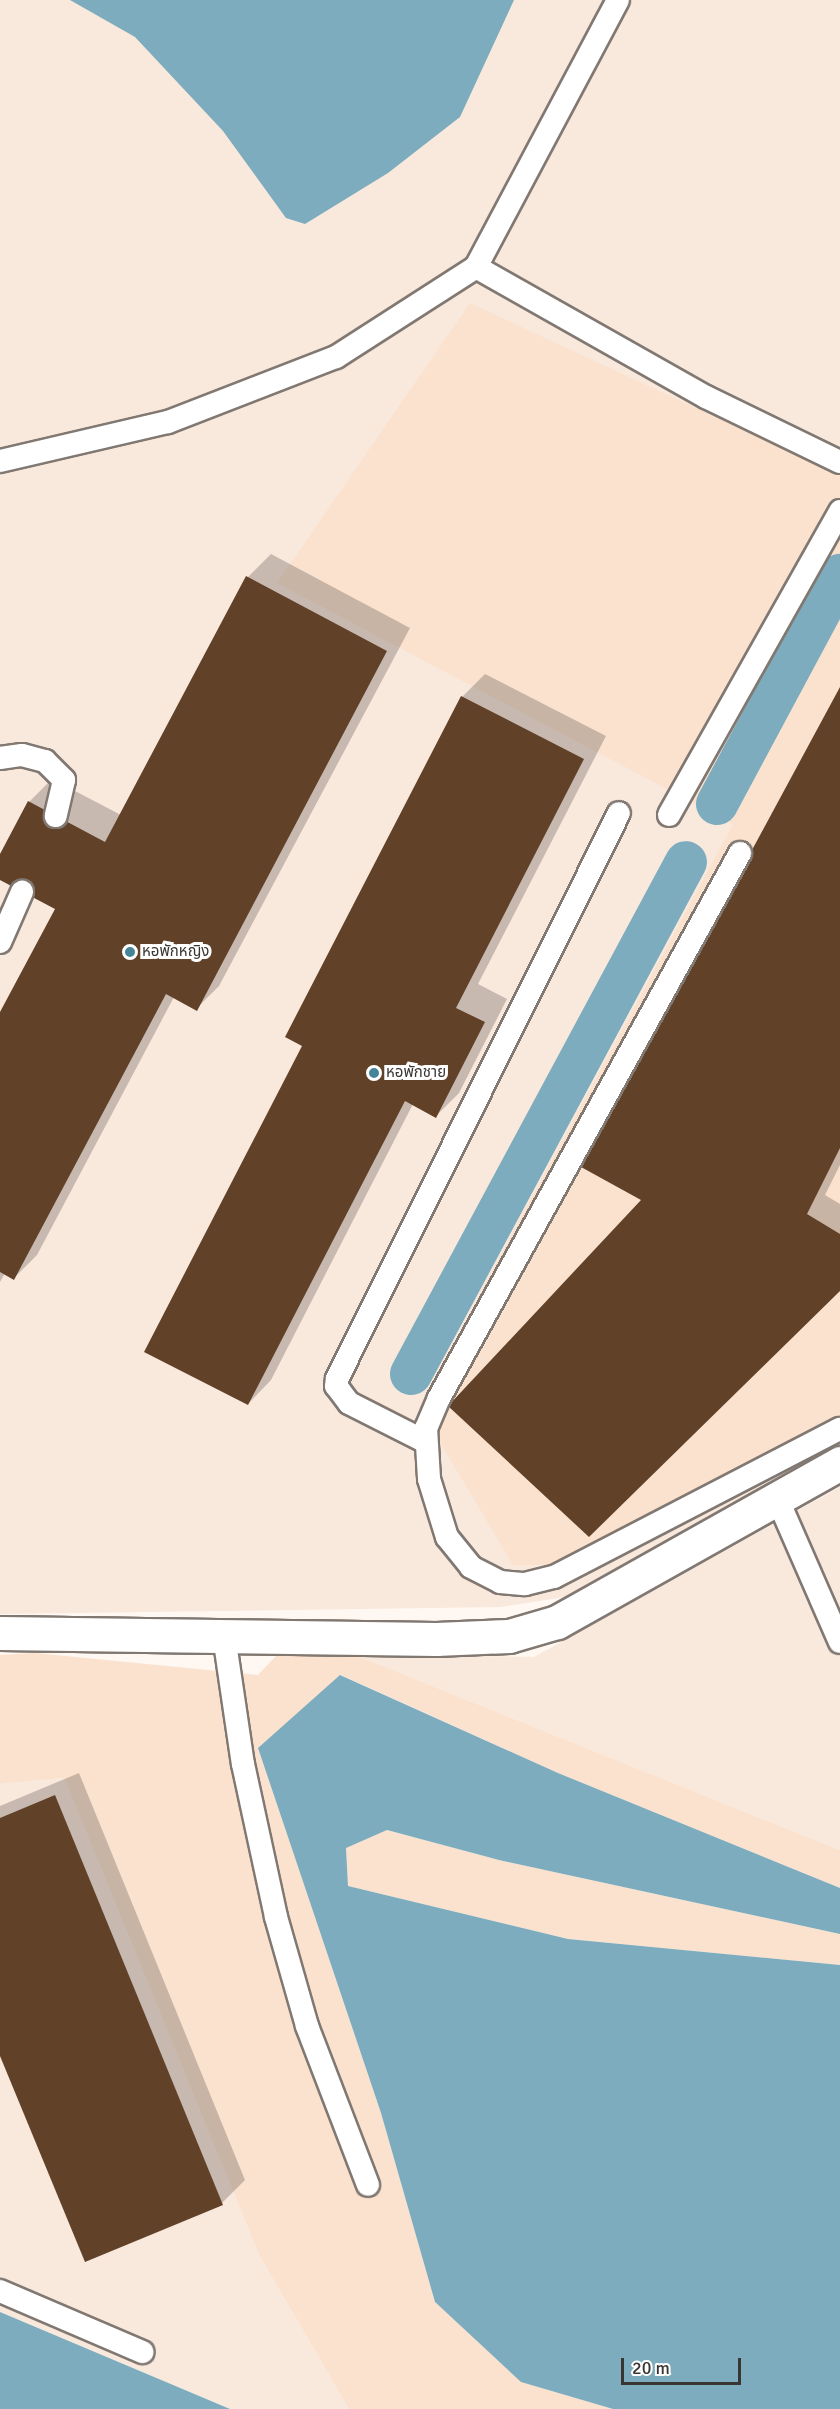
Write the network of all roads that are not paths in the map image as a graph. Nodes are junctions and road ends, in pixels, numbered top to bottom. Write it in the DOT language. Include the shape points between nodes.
graph roads {
  1 [pos="618,0"];
  2 [pos="476,267"];
  3 [pos="0,461"];
  4 [pos="840,462"];
  5 [pos="840,511"];
  6 [pos="0,758"];
  7 [pos="618,813"];
  8 [pos="669,815"];
  9 [pos="56,816"];
  10 [pos="740,853"];
  11 [pos="22,892"];
  12 [pos="0,942"];
  13 [pos="840,1429"];
  14 [pos="426,1442"];
  15 [pos="840,1462"];
  16 [pos="777,1498"];
  17 [pos="0,1633"];
  18 [pos="224,1636"];
  19 [pos="840,1642"];
  20 [pos="368,2185"];
  21 [pos="0,2291"];
  22 [pos="142,2352"];
  1 -- 2 [label="lane"];
  2 -- 3 [label="lane" via="336,357 168,422"];
  2 -- 4 [label="lane" via="706,397"];
  5 -- 8 [label="lane"];
  6 -- 9 [label="lane" via="22,755 45,761 64,780"];
  7 -- 14 [label="lane" via="337,1379 336,1386 349,1403"];
  10 -- 14 [label="lane" via="439,1398 426,1428"];
  11 -- 12 [label="lane"];
  13 -- 14 [label="lane" via="554,1577 525,1584 500,1582 483,1575 471,1567 447,1537 433,1499"];
  15 -- 16 [label="street"];
  16 -- 18 [label="street" via="557,1622 526,1632 436,1639"];
  16 -- 19 [label="lane"];
  17 -- 18 [label="street"];
  18 -- 20 [label="lane" via="243,1764 276,1917 307,2026"];
  21 -- 22 [label="lane"];
}
